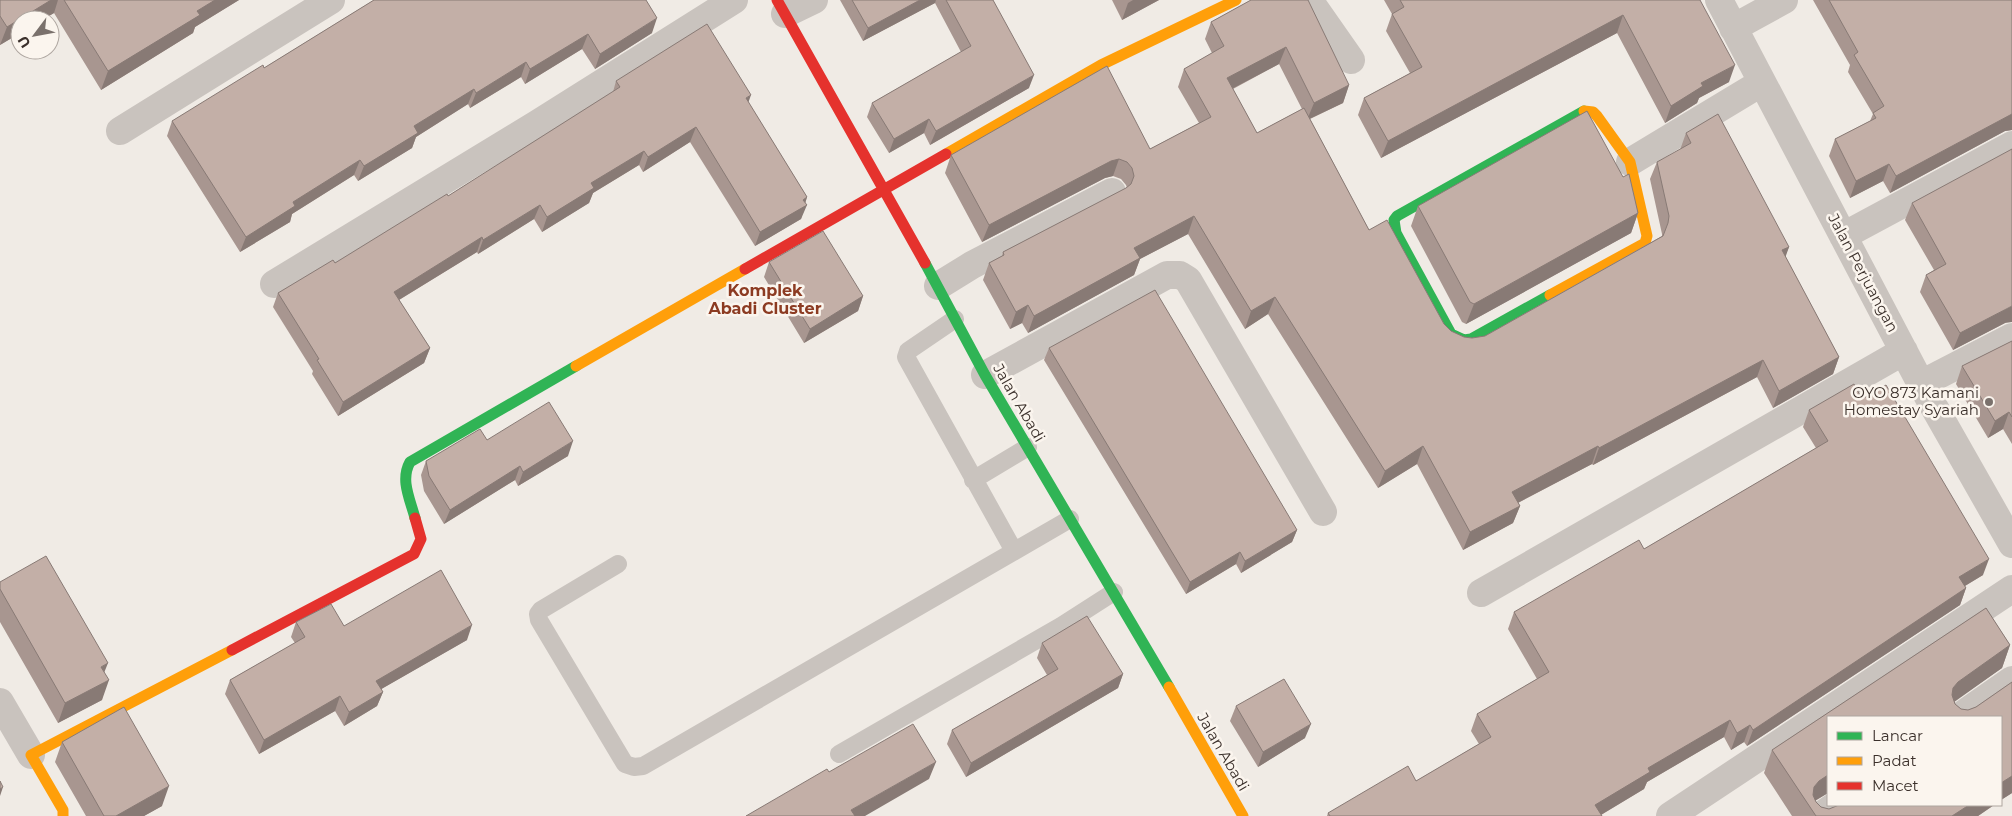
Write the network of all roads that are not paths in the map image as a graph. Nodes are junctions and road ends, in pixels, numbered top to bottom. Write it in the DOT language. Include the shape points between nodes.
graph roads {
  1 [pos="331,0"];
  2 [pos="734,0"];
  3 [pos="814,0"];
  4 [pos="1236,0"];
  5 [pos="1309,0"];
  6 [pos="1719,0"];
  7 [pos="1784,0"];
  8 [pos="781,7"];
  9 [pos="1733,28"];
  10 [pos="1351,60"];
  11 [pos="1761,82"];
  12 [pos="120,131"];
  13 [pos="2012,145"];
  14 [pos="1630,162"];
  15 [pos="883,191"];
  16 [pos="1112,192"];
  17 [pos="1843,236"];
  18 [pos="274,284"];
  19 [pos="938,286"];
  20 [pos="955,319"];
  21 [pos="2012,337"];
  22 [pos="1904,351"];
  23 [pos="985,375"];
  24 [pos="1921,384"];
  25 [pos="1028,447"];
  26 [pos="974,480"];
  27 [pos="1323,512"];
  28 [pos="1070,519"];
  29 [pos="2012,544"];
  30 [pos="1014,551"];
  31 [pos="618,564"];
  32 [pos="2012,589"];
  33 [pos="1114,592"];
  34 [pos="1481,593"];
  35 [pos="2012,680"];
  36 [pos="0,702"];
  37 [pos="1961,716"];
  38 [pos="839,754"];
  39 [pos="31,755"];
  40 [pos="1835,806"];
  41 [pos="63,816"];
  42 [pos="1242,816"];
  43 [pos="1670,816"];
  44 [pos="1820,816"];
  1 -- 12 [label="street"];
  2 -- 18 [label="street"];
  3 -- 8 [label="street"];
  4 -- 15 [label="street" via="1101,65"];
  5 -- 10 [label="street"];
  6 -- 9 [label="street, Jalan Perjuangan"];
  7 -- 9 [label="street"];
  8 -- 15 [label="street, Jalan Abadi"];
  9 -- 11 [label="street, Jalan Perjuangan"];
  11 -- 14 [label="street"];
  11 -- 17 [label="street, Jalan Perjuangan"];
  13 -- 17 [label="street"];
  14 -- 14 [label="street" via="1645,223 1645,243 1471,339 1464,340 1451,334 1396,233 1397,216 1584,111 1597,116"];
  15 -- 19 [label="street, Jalan Abadi"];
  15 -- 39 [label="street" via="410,462 405,471 405,482 420,538 414,554"];
  16 -- 19 [label="street"];
  17 -- 22 [label="street, Jalan Perjuangan"];
  19 -- 20 [label="street, Jalan Abadi"];
  20 -- 23 [label="street, Jalan Abadi"];
  20 -- 26 [label="lane" via="908,351 906,357"];
  21 -- 24 [label="street"];
  22 -- 24 [label="street, Jalan Perjuangan"];
  22 -- 34 [label="street"];
  23 -- 25 [label="street, Jalan Abadi"];
  23 -- 27 [label="street" via="1167,275 1180,275 1188,280"];
  24 -- 29 [label="street, Jalan Perjuangan"];
  25 -- 26 [label="lane"];
  25 -- 28 [label="street, Jalan Abadi"];
  26 -- 30 [label="lane"];
  28 -- 30 [label="lane"];
  28 -- 33 [label="street, Jalan Abadi"];
  30 -- 31 [label="lane" via="643,766 634,767 625,764 538,614"];
  32 -- 43 [label="street"];
  33 -- 38 [label="lane"];
  33 -- 42 [label="street, Jalan Abadi"];
  35 -- 37 [label="street"];
  36 -- 39 [label="street"];
  39 -- 41 [label="street" via="63,810"];
  40 -- 44 [label="street"];
}
